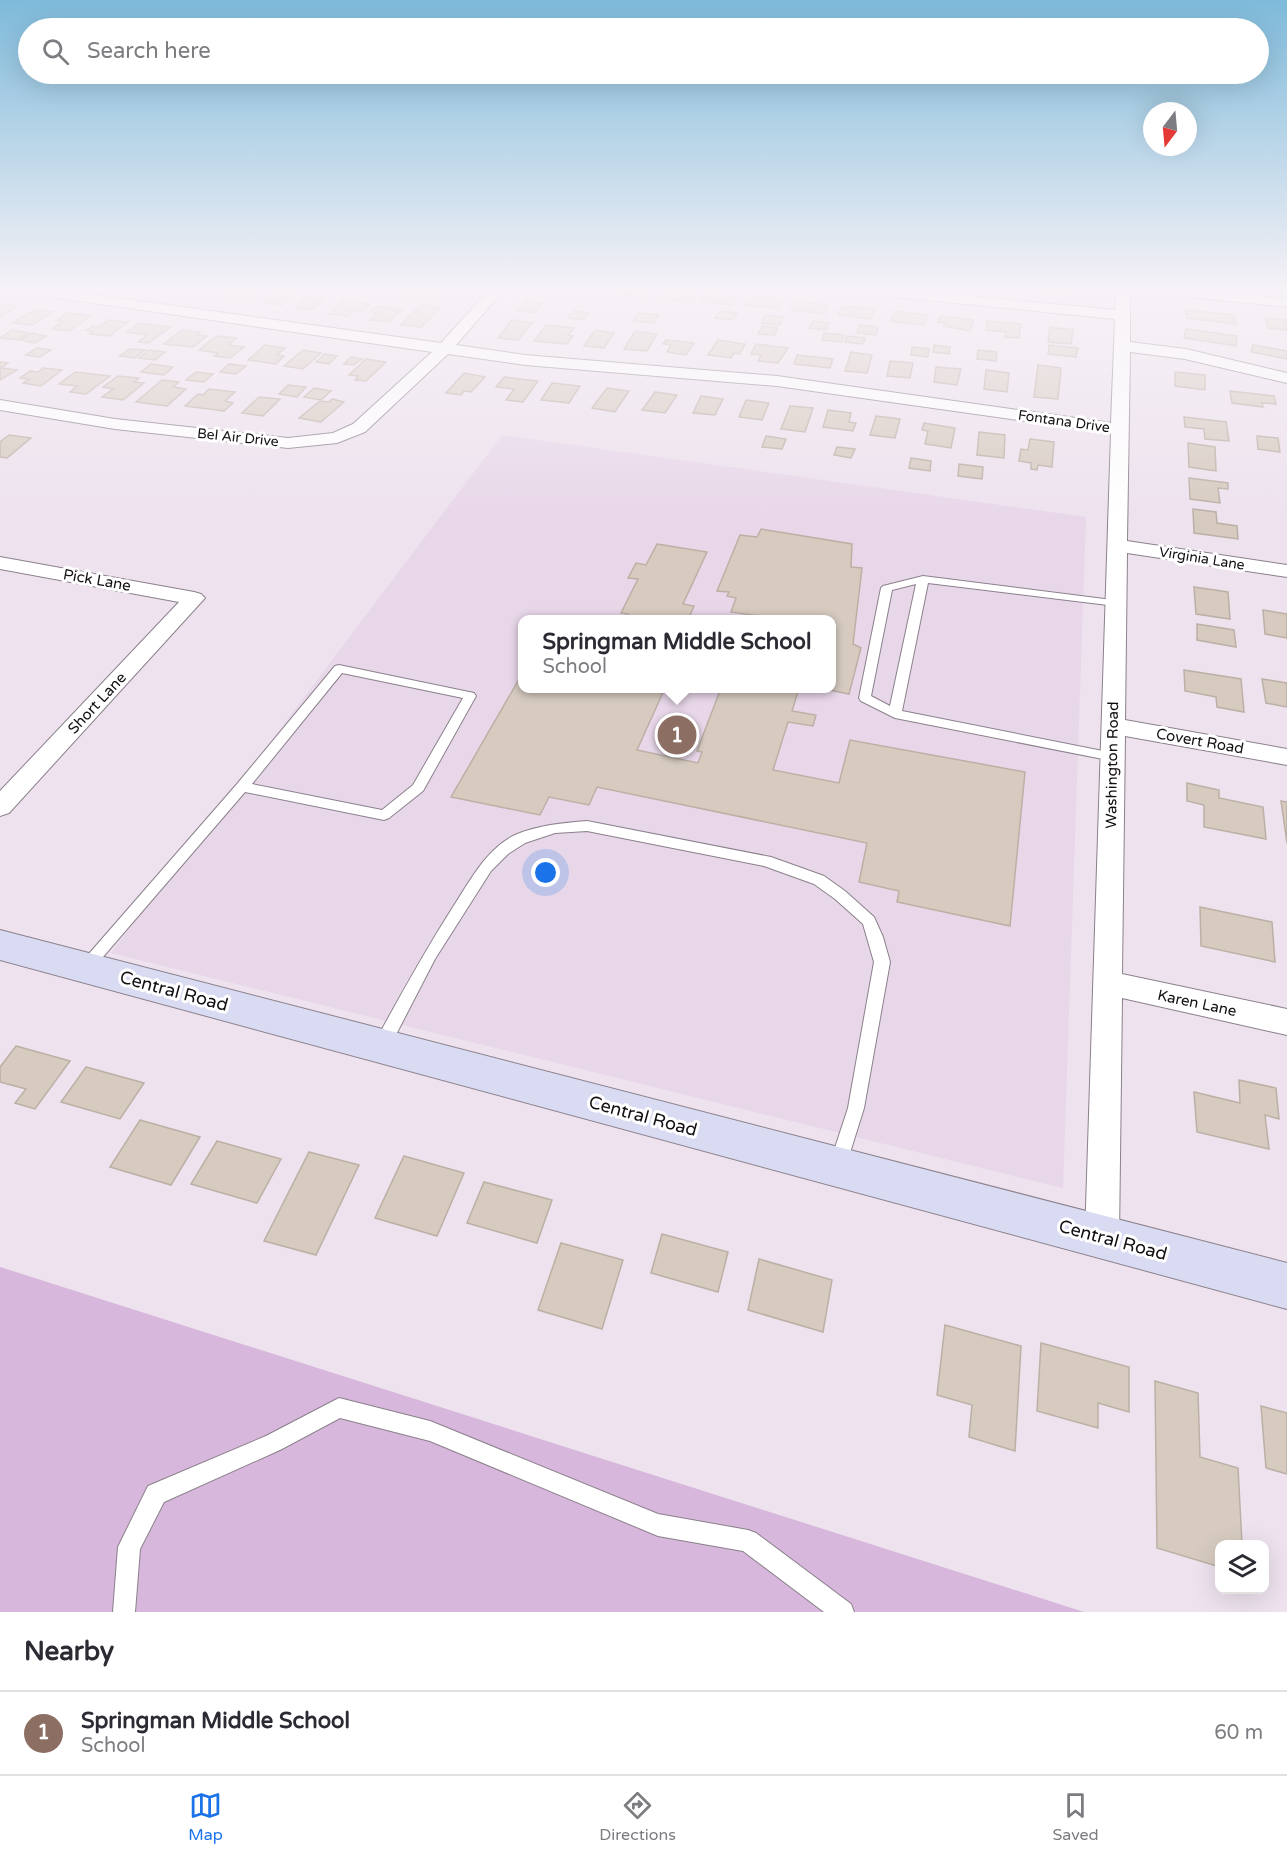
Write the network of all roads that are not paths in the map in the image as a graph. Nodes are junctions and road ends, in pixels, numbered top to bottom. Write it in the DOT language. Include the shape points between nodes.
graph roads {
  1 [pos="424,367"];
  2 [pos="599,367"];
  3 [pos="1121,367"];
  4 [pos="1234,367"];
  5 [pos="1287,378"];
  6 [pos="0,405"];
  7 [pos="1120,429"];
  8 [pos="1117,545"];
  9 [pos="0,562"];
  10 [pos="1287,571"];
  11 [pos="923,579"];
  12 [pos="194,598"];
  13 [pos="1116,603"];
  14 [pos="895,714"];
  15 [pos="1113,726"];
  16 [pos="1113,757"];
  17 [pos="1287,757"];
  18 [pos="242,787"];
  19 [pos="0,807"];
  20 [pos="0,945"];
  21 [pos="85,968"];
  22 [pos="1107,983"];
  23 [pos="1287,1022"];
  24 [pos="381,1047"];
  25 [pos="838,1168"];
  26 [pos="1102,1238"];
  27 [pos="1287,1286"];
  28 [pos="124,1612"];
  29 [pos="843,1612"];
  1 -- 6 [label="street, Bel Air Drive" via="359,428 338,438 311,442 288,443 115,424"];
  2 -- 7 [label="street, Fontana Drive" via="777,381"];
  3 -- 7 [label="street, Washington Road"];
  4 -- 5 [label="street"];
  7 -- 8 [label="street, Washington Road"];
  8 -- 10 [label="street, Virginia Lane"];
  8 -- 13 [label="street, Washington Road"];
  9 -- 12 [label="street, Pick Lane"];
  11 -- 13 [label="lane"];
  11 -- 14 [label="lane"];
  11 -- 14 [label="lane" via="887,588 865,698"];
  12 -- 19 [label="street, Short Lane"];
  13 -- 15 [label="street, Washington Road"];
  14 -- 16 [label="lane"];
  15 -- 16 [label="street, Washington Road"];
  15 -- 17 [label="street, Covert Road"];
  16 -- 22 [label="street, Washington Road"];
  18 -- 18 [label="lane" via="384,815 418,788 470,696 339,669"];
  18 -- 21 [label="lane"];
  20 -- 21 [label="main road, Central Road"];
  21 -- 24 [label="main road, Central Road"];
  22 -- 23 [label="street, Karen Lane"];
  22 -- 26 [label="street, Washington Road"];
  24 -- 25 [label="main road, Central Road"];
  24 -- 25 [label="lane" via="430,955 486,867 520,839 555,828 587,826 766,861 819,880 840,895 869,921 882,962 856,1108"];
  25 -- 26 [label="main road, Central Road"];
  26 -- 27 [label="main road, Central Road"];
  28 -- 29 [label="lane" via="129,1547 156,1494 273,1443 339,1408 430,1431 658,1525 748,1541"];
}
